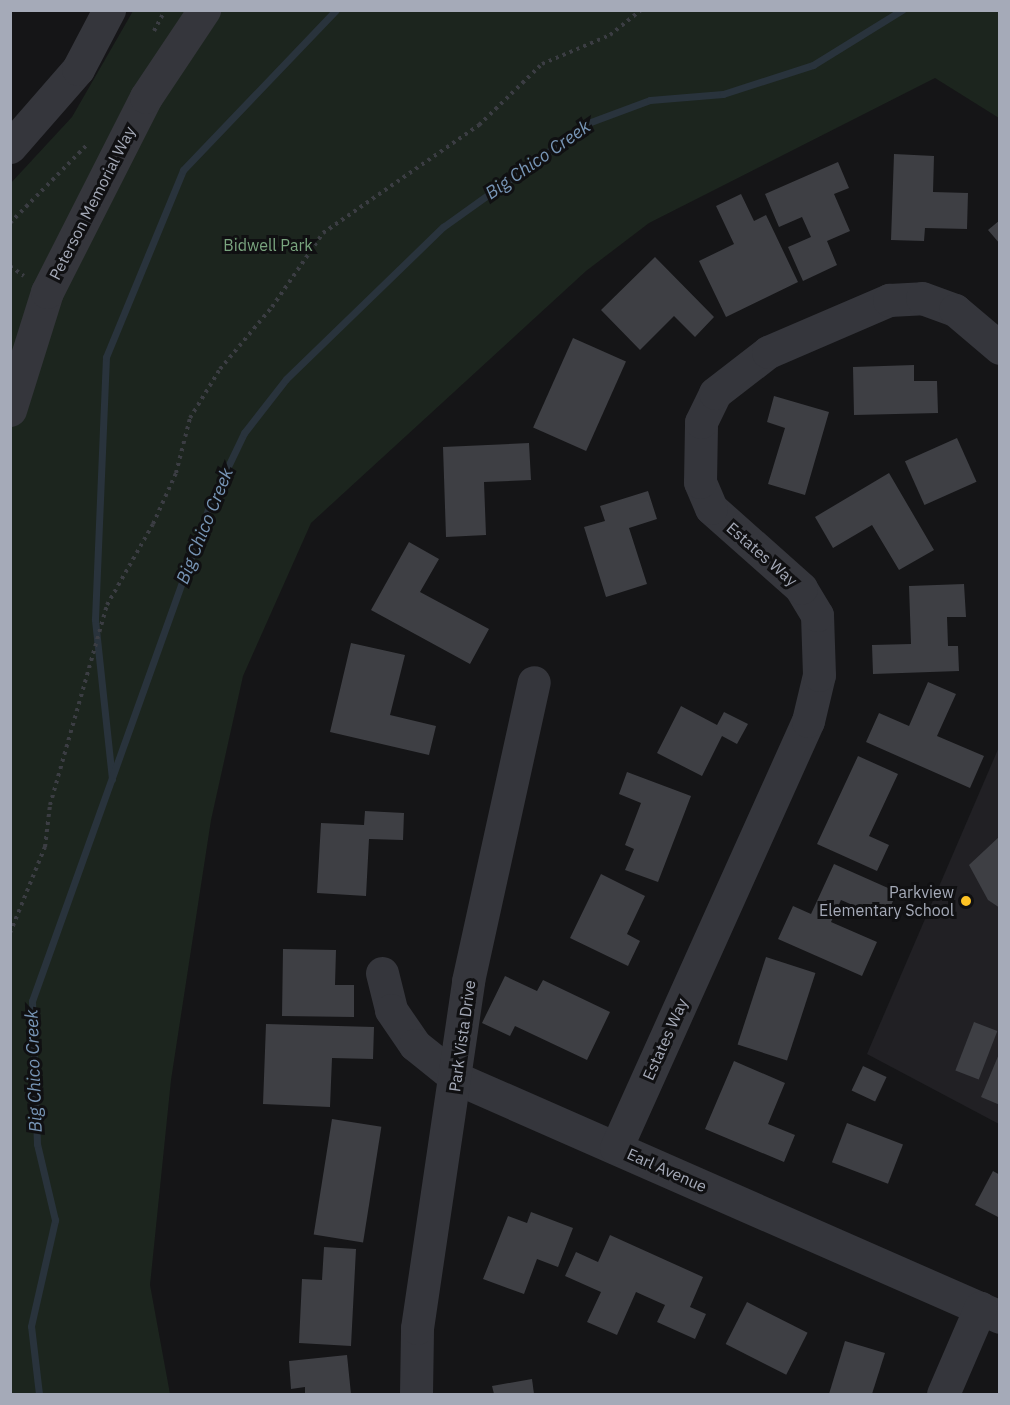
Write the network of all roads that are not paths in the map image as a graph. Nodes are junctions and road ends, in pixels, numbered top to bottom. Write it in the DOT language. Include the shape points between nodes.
graph roads {
  1 [pos="109,10"];
  2 [pos="204,10"];
  3 [pos="10,147"];
  4 [pos="999,348"];
  5 [pos="10,410"];
  6 [pos="534,682"];
  7 [pos="382,973"];
  8 [pos="456,1078"];
  9 [pos="616,1148"];
  10 [pos="990,1312"];
  11 [pos="416,1395"];
  12 [pos="943,1395"];
  1 -- 3 [label="street" via="78,69"];
  2 -- 5 [label="street, Peterson Memorial Way" via="146,97 47,292"];
  4 -- 9 [label="street, Estates Way" via="955,310 922,298 889,300 768,352 715,393 701,422 700,482 711,508 801,588 817,615 819,675 808,721"];
  6 -- 8 [label="street, Park Vista Drive" via="468,981"];
  7 -- 8 [label="street, Earl Avenue" via="391,1010 415,1045"];
  8 -- 9 [label="street, Earl Avenue"];
  8 -- 11 [label="street, Park Vista Drive" via="417,1328"];
  9 -- 10 [label="street, Earl Avenue"];
  10 -- 12 [label="street"];
}
